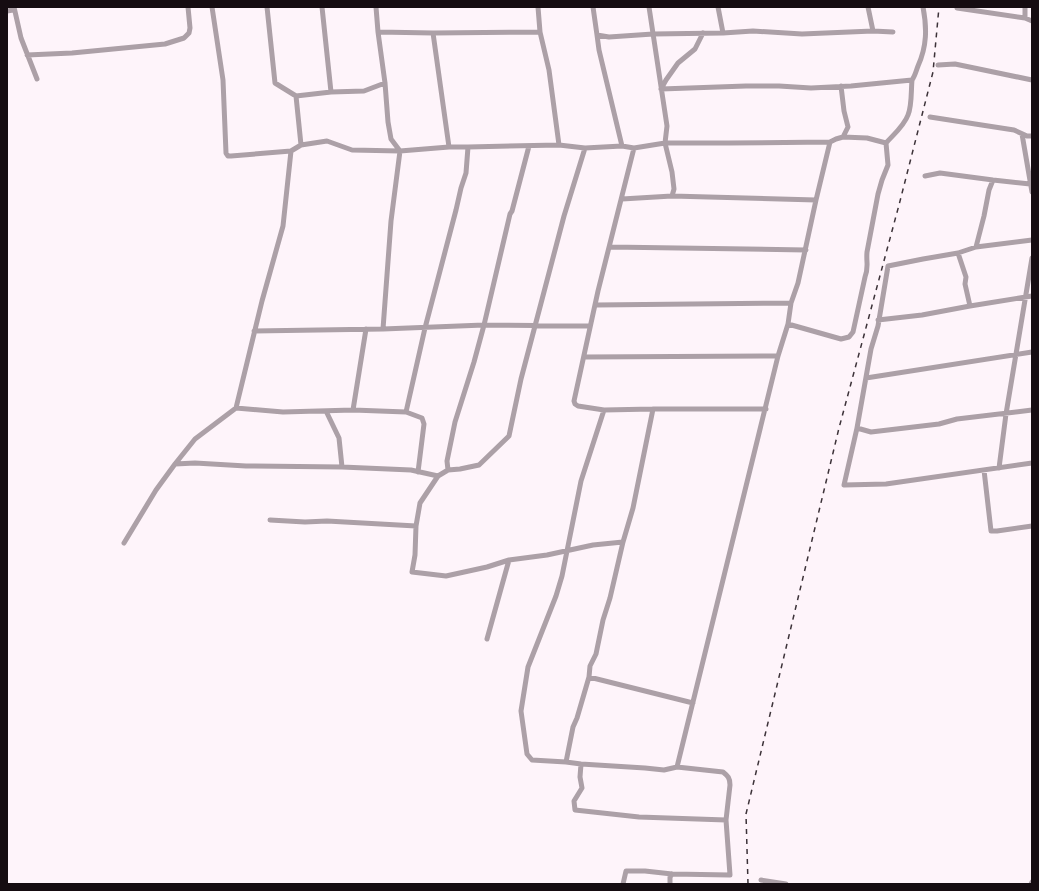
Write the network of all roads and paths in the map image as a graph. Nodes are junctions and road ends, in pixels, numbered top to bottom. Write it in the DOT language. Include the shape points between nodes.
graph roads {
  1 [pos="188,7"];
  2 [pos="212,7"];
  3 [pos="267,7"];
  4 [pos="322,7"];
  5 [pos="376,7"];
  6 [pos="538,7"];
  7 [pos="593,7"];
  8 [pos="649,7"];
  9 [pos="718,7"];
  10 [pos="868,7"];
  11 [pos="923,7"];
  12 [pos="1025,7"];
  13 [pos="14,8"];
  14 [pos="957,8"];
  15 [pos="7,11"];
  16 [pos="1025,18"];
  17 [pos="1032,21"];
  18 [pos="873,31"];
  19 [pos="378,32"];
  20 [pos="540,32"];
  21 [pos="893,32"];
  22 [pos="703,33"];
  23 [pos="723,33"];
  24 [pos="433,34"];
  25 [pos="653,34"];
  26 [pos="597,35"];
  27 [pos="27,55"];
  28 [pos="938,65"];
  29 [pos="37,79"];
  30 [pos="912,80"];
  31 [pos="1032,80"];
  32 [pos="385,82"];
  33 [pos="841,86"];
  34 [pos="661,89"];
  35 [pos="331,92"];
  36 [pos="296,96"];
  37 [pos="930,117"];
  38 [pos="1026,136"];
  39 [pos="843,137"];
  40 [pos="830,142"];
  41 [pos="886,142"];
  42 [pos="665,143"];
  43 [pos="301,145"];
  44 [pos="560,145"];
  45 [pos="529,146"];
  46 [pos="622,146"];
  47 [pos="449,147"];
  48 [pos="468,148"];
  49 [pos="585,148"];
  50 [pos="634,148"];
  51 [pos="291,151"];
  52 [pos="400,151"];
  53 [pos="925,176"];
  54 [pos="993,180"];
  55 [pos="1030,184"];
  56 [pos="1032,192"];
  57 [pos="672,196"];
  58 [pos="622,199"];
  59 [pos="816,200"];
  60 [pos="1032,240"];
  61 [pos="610,247"];
  62 [pos="976,247"];
  63 [pos="806,250"];
  64 [pos="958,253"];
  65 [pos="1032,258"];
  66 [pos="1032,296"];
  67 [pos="1025,297"];
  68 [pos="791,303"];
  69 [pos="596,305"];
  70 [pos="970,306"];
  71 [pos="878,320"];
  72 [pos="788,324"];
  73 [pos="484,326"];
  74 [pos="535,326"];
  75 [pos="590,326"];
  76 [pos="425,328"];
  77 [pos="366,329"];
  78 [pos="383,329"];
  79 [pos="254,331"];
  80 [pos="1032,352"];
  81 [pos="1016,354"];
  82 [pos="778,356"];
  83 [pos="584,357"];
  84 [pos="866,378"];
  85 [pos="236,408"];
  86 [pos="653,409"];
  87 [pos="766,409"];
  88 [pos="353,410"];
  89 [pos="604,410"];
  90 [pos="1032,410"];
  91 [pos="326,411"];
  92 [pos="406,412"];
  93 [pos="1006,414"];
  94 [pos="857,428"];
  95 [pos="1032,463"];
  96 [pos="175,464"];
  97 [pos="342,467"];
  98 [pos="999,468"];
  99 [pos="448,470"];
  100 [pos="984,470"];
  101 [pos="418,472"];
  102 [pos="438,476"];
  103 [pos="270,520"];
  104 [pos="416,526"];
  105 [pos="1032,526"];
  106 [pos="623,542"];
  107 [pos="124,543"];
  108 [pos="567,551"];
  109 [pos="509,560"];
  110 [pos="487,640"];
  111 [pos="589,677"];
  112 [pos="693,703"];
  113 [pos="566,762"];
  114 [pos="581,764"];
  115 [pos="677,767"];
  116 [pos="726,820"];
  117 [pos="672,874"];
  118 [pos="761,880"];
  119 [pos="623,884"];
  120 [pos="670,884"];
  121 [pos="786,884"];
  1 -- 27 [label="street" via="189,33 184,38 165,44"];
  2 -- 51 [label="street" via="223,80 226,153 232,156"];
  3 -- 36 [label="street" via="275,82"];
  4 -- 35 [label="street"];
  5 -- 19 [label="street"];
  6 -- 20 [label="street"];
  7 -- 26 [label="street"];
  8 -- 25 [label="street"];
  9 -- 23 [label="street"];
  10 -- 18 [label="street"];
  11 -- 30 [label="street" via="926,22 924,49"];
  12 -- 16 [label="street"];
  13 -- 15 [label="street"];
  13 -- 27 [label="street"];
  14 -- 16 [label="street"];
  16 -- 17 [label="street"];
  18 -- 21 [label="street"];
  18 -- 23 [label="street" via="802,34 753,31"];
  19 -- 24 [label="street"];
  19 -- 32 [label="street"];
  20 -- 24 [label="street"];
  20 -- 44 [label="street"];
  22 -- 23 [label="street"];
  22 -- 25 [label="street"];
  22 -- 34 [label="street" via="695,49 678,63"];
  24 -- 47 [label="street"];
  25 -- 26 [label="street" via="609,37"];
  25 -- 34 [label="street"];
  26 -- 46 [label="street"];
  27 -- 29 [label="street"];
  28 -- 31 [label="street" via="956,64"];
  30 -- 33 [label="street"];
  30 -- 41 [label="street" via="908,116"];
  32 -- 35 [label="street" via="364,91"];
  32 -- 52 [label="street" via="391,139"];
  33 -- 34 [label="street"];
  33 -- 39 [label="street" via="848,127"];
  34 -- 42 [label="street" via="668,126"];
  35 -- 36 [label="street"];
  36 -- 43 [label="street"];
  37 -- 38 [label="street" via="1014,130"];
  38 -- 55 [label="street"];
  39 -- 40 [label="street"];
  39 -- 41 [label="street"];
  40 -- 42 [label="street"];
  40 -- 59 [label="street"];
  41 -- 72 [label="street" via="888,165 878,194 867,252 868,270 853,332 849,337 841,339"];
  42 -- 50 [label="street"];
  42 -- 57 [label="street" via="672,172"];
  43 -- 51 [label="street"];
  43 -- 52 [label="street" via="327,141 352,150"];
  44 -- 45 [label="street"];
  44 -- 49 [label="street"];
  45 -- 48 [label="street"];
  45 -- 73 [label="street"];
  46 -- 49 [label="street"];
  46 -- 50 [label="street"];
  47 -- 48 [label="street"];
  47 -- 52 [label="street"];
  48 -- 76 [label="street" via="466,173"];
  49 -- 74 [label="street"];
  50 -- 58 [label="street"];
  51 -- 79 [label="street" via="283,226"];
  52 -- 78 [label="street" via="391,221"];
  53 -- 54 [label="street" via="940,173"];
  54 -- 55 [label="street"];
  54 -- 62 [label="street"];
  55 -- 56 [label="street"];
  57 -- 58 [label="street"];
  57 -- 59 [label="street"];
  58 -- 61 [label="street"];
  59 -- 63 [label="street"];
  60 -- 62 [label="street"];
  61 -- 63 [label="street"];
  61 -- 69 [label="street"];
  62 -- 64 [label="street"];
  63 -- 68 [label="street"];
  64 -- 70 [label="street" via="966,277"];
  64 -- 71 [label="street" via="888,266"];
  65 -- 67 [label="street"];
  66 -- 67 [label="street"];
  67 -- 70 [label="street"];
  67 -- 81 [label="street"];
  68 -- 69 [label="street"];
  68 -- 72 [label="street"];
  69 -- 75 [label="street"];
  70 -- 71 [label="street"];
  71 -- 84 [label="street"];
  72 -- 82 [label="street"];
  73 -- 74 [label="street"];
  73 -- 76 [label="street"];
  73 -- 99 [label="street" via="455,422 447,461"];
  74 -- 75 [label="street"];
  74 -- 99 [label="street" via="509,436 479,465"];
  75 -- 83 [label="street"];
  76 -- 78 [label="street"];
  76 -- 92 [label="street"];
  77 -- 78 [label="street"];
  77 -- 79 [label="street"];
  77 -- 88 [label="street"];
  79 -- 85 [label="street"];
  80 -- 81 [label="street"];
  81 -- 84 [label="street"];
  81 -- 93 [label="street"];
  82 -- 83 [label="street"];
  82 -- 87 [label="street"];
  83 -- 89 [label="street" via="575,404"];
  84 -- 94 [label="street"];
  85 -- 91 [label="street" via="283,412"];
  85 -- 96 [label="street" via="195,439"];
  86 -- 87 [label="street"];
  86 -- 89 [label="street"];
  86 -- 106 [label="street" via="633,508"];
  87 -- 112 [label="street"];
  88 -- 91 [label="street"];
  88 -- 92 [label="street"];
  89 -- 108 [label="street" via="581,481"];
  90 -- 93 [label="street"];
  91 -- 97 [label="street" via="339,438"];
  92 -- 101 [label="street" via="422,418 424,424"];
  93 -- 94 [label="street" via="872,432"];
  93 -- 98 [label="street"];
  94 -- 100 [label="street" via="844,485 886,484"];
  95 -- 98 [label="street"];
  96 -- 97 [label="street"];
  96 -- 107 [label="street"];
  97 -- 101 [label="street"];
  98 -- 100 [label="street"];
  99 -- 102 [label="street"];
  100 -- 105 [label="street" via="991,531"];
  101 -- 102 [label="street"];
  102 -- 104 [label="street" via="420,503"];
  103 -- 104 [label="street"];
  104 -- 109 [label="street" via="412,572 446,576"];
  106 -- 108 [label="street"];
  106 -- 111 [label="street"];
  108 -- 109 [label="street"];
  108 -- 113 [label="street" via="556,596 528,667 521,711 527,754 532,760"];
  109 -- 110 [label="street"];
  111 -- 112 [label="street"];
  111 -- 113 [label="street" via="573,727"];
  112 -- 115 [label="street"];
  113 -- 114 [label="street"];
  114 -- 115 [label="street" via="664,770"];
  114 -- 116 [label="street" via="582,788 574,801 575,810"];
  115 -- 116 [label="street" via="723,772 728,775 730,785"];
  116 -- 117 [label="street" via="730,875"];
  117 -- 119 [label="street" via="626,872"];
  117 -- 120 [label="street"];
  118 -- 121 [label="street"];
}
